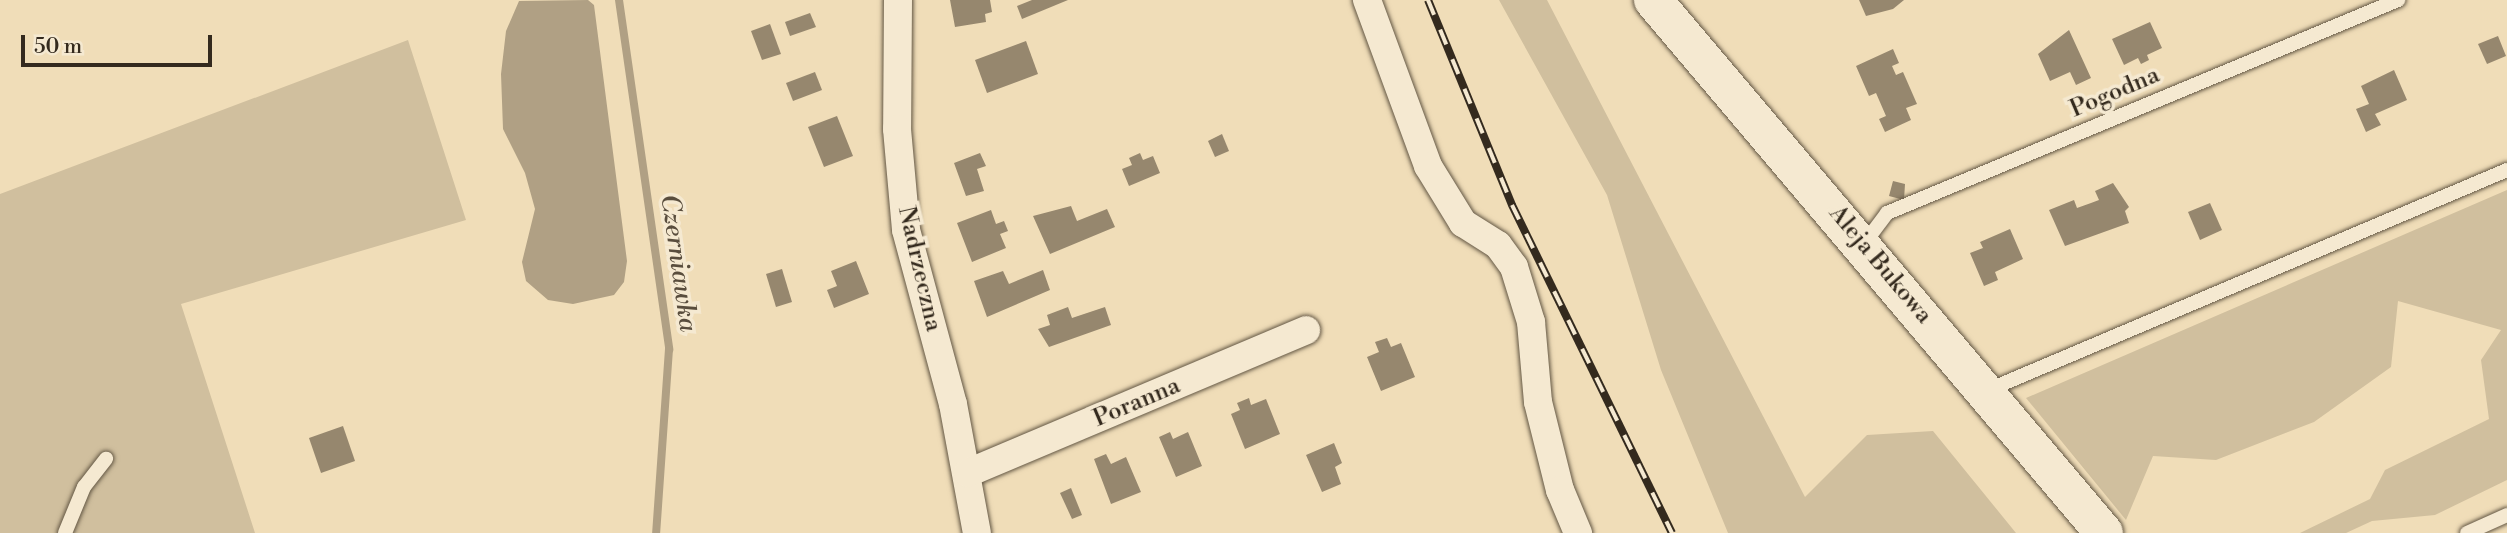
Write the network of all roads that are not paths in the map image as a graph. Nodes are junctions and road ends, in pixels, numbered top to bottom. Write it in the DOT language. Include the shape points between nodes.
graph roads {
  1 [pos="898,0"];
  2 [pos="1367,0"];
  3 [pos="1655,0"];
  4 [pos="2398,0"];
  5 [pos="2507,170"];
  6 [pos="1863,245"];
  7 [pos="1306,330"];
  8 [pos="1986,390"];
  9 [pos="106,459"];
  10 [pos="968,473"];
  11 [pos="2507,515"];
  12 [pos="65,533"];
  13 [pos="977,533"];
  14 [pos="1578,533"];
  15 [pos="2104,533"];
  16 [pos="2467,533"];
  1 -- 10 [label="street, Nadrzeczna" via="897,129 906,230"];
  2 -- 14 [label="street" via="1428,166 1463,223 1497,245 1514,267 1531,322 1538,402 1560,490"];
  3 -- 6 [label="street, Aleja Bukowa"];
  4 -- 6 [label="lane, Pogodna" via="1886,213"];
  5 -- 8 [label="lane"];
  6 -- 8 [label="street, Aleja Bukowa"];
  7 -- 10 [label="street, Poranna"];
  8 -- 15 [label="street, Aleja Bukowa"];
  9 -- 12 [label="lane" via="84,487"];
  10 -- 13 [label="street, Nadrzeczna"];
  11 -- 16 [label="lane"];
}
